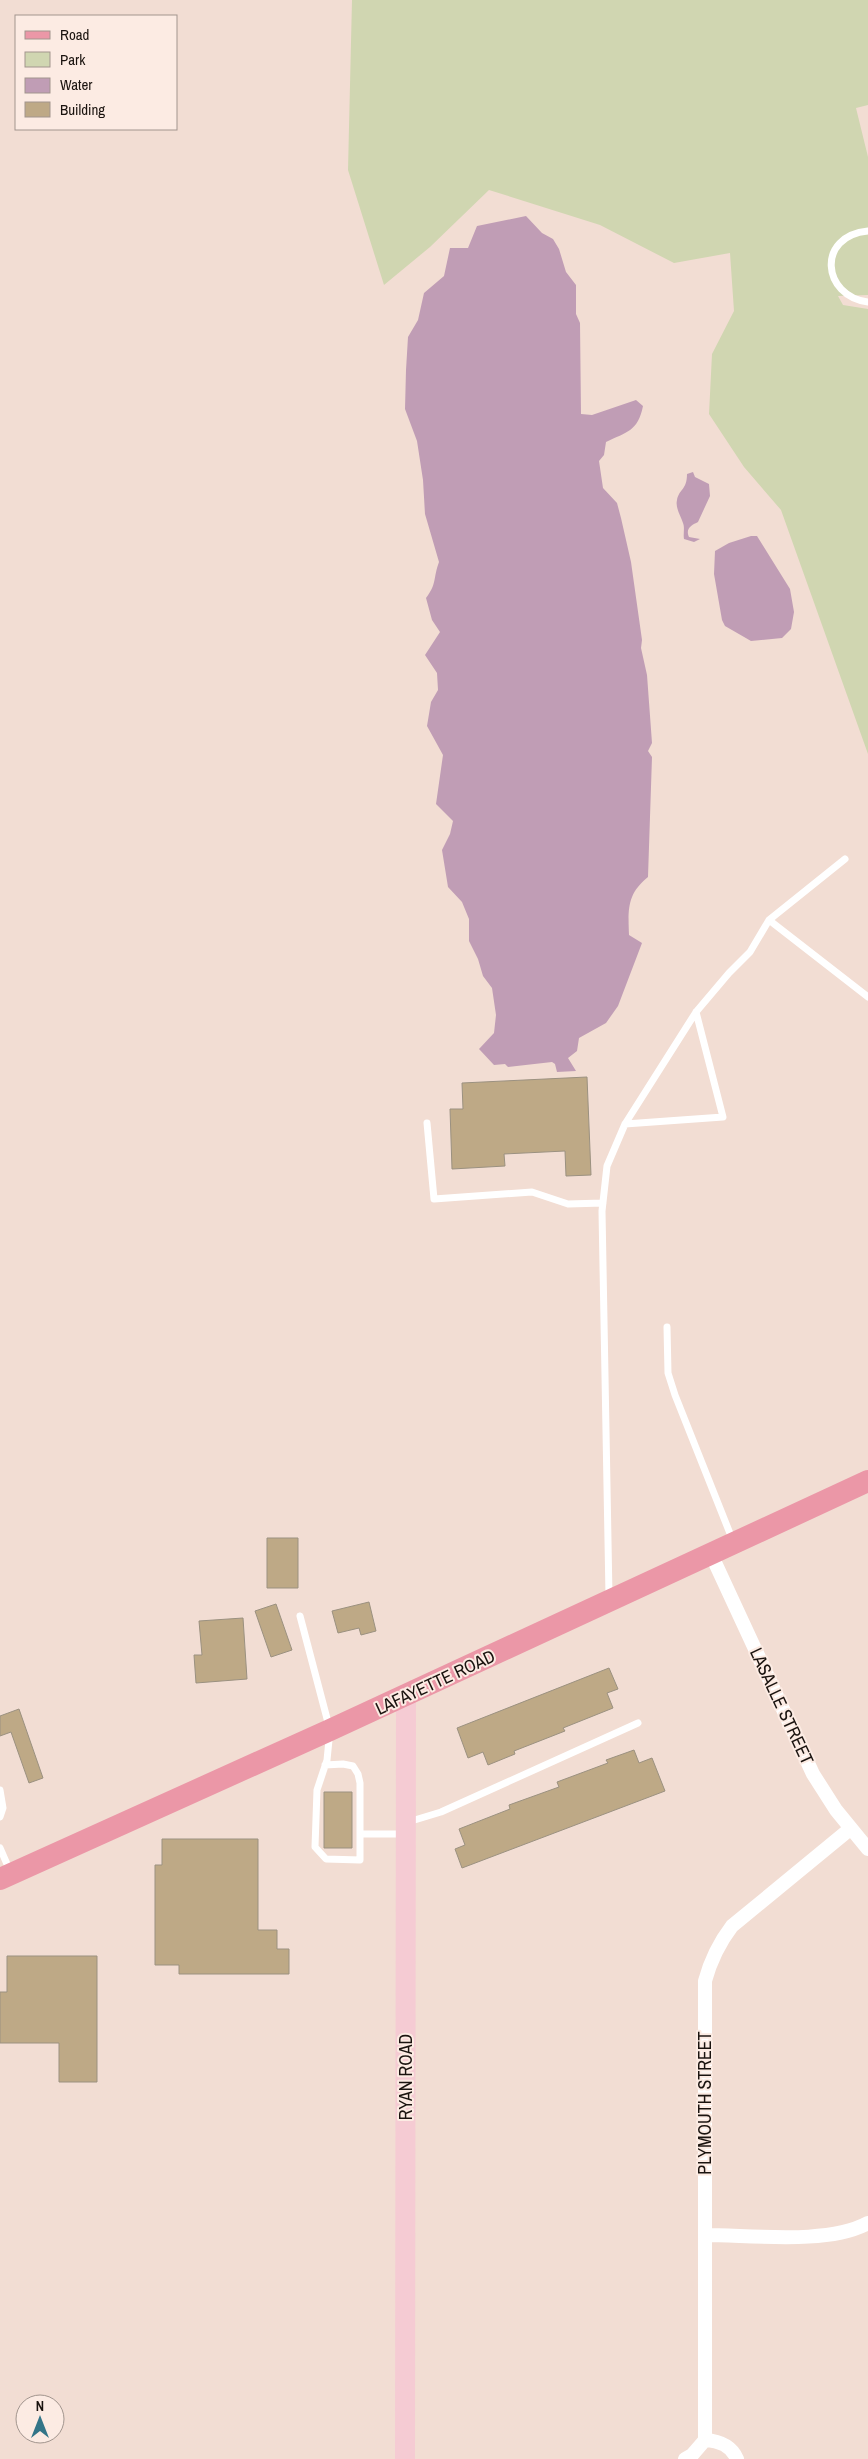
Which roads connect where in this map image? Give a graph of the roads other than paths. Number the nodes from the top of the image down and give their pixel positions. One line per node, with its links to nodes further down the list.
1 (868, 231): 2 (lane)
2 (868, 302)
3 (845, 859): 4 (lane)
4 (769, 920): 5 (lane); 6 (lane)
5 (868, 997)
6 (696, 1012): 8 (lane); 8 (lane)
7 (427, 1123): 9 (lane)
8 (624, 1124): 9 (lane)
9 (603, 1203): 14 (lane)
10 (667, 1327): 12 (lane)
11 (868, 1481): 12 (main road, LAFAYETTE ROAD)
12 (734, 1544): 13 (main road, LAFAYETTE ROAD)
13 (711, 1554): 14 (main road, LAFAYETTE ROAD); 23 (street, LASALLE STREET)
14 (609, 1601): 16 (main road, LAFAYETTE ROAD)
15 (300, 1616): 18 (lane)
16 (406, 1695): 18 (main road, LAFAYETTE ROAD); 22 (street, RYAN ROAD)
17 (638, 1723): 22 (lane)
18 (330, 1730): 19 (lane); 27 (main road, LAFAYETTE ROAD)
19 (325, 1765): 24 (lane); 24 (lane)
20 (0, 1790): 21 (lane)
21 (0, 1817)
22 (406, 1828): 24 (lane); 31 (street, RYAN ROAD)
23 (850, 1829): 26 (street, LASALLE STREET); 29 (street, PLYMOUTH STREET)
24 (360, 1834)
25 (0, 1848): 27 (lane)
26 (868, 1849)
27 (6, 1876)
28 (868, 2222): 29 (street)
29 (705, 2235): 30 (street, PLYMOUTH STREET)
30 (705, 2440): 32 (street); 33 (street)
31 (405, 2459)
32 (684, 2459)
33 (737, 2459)

